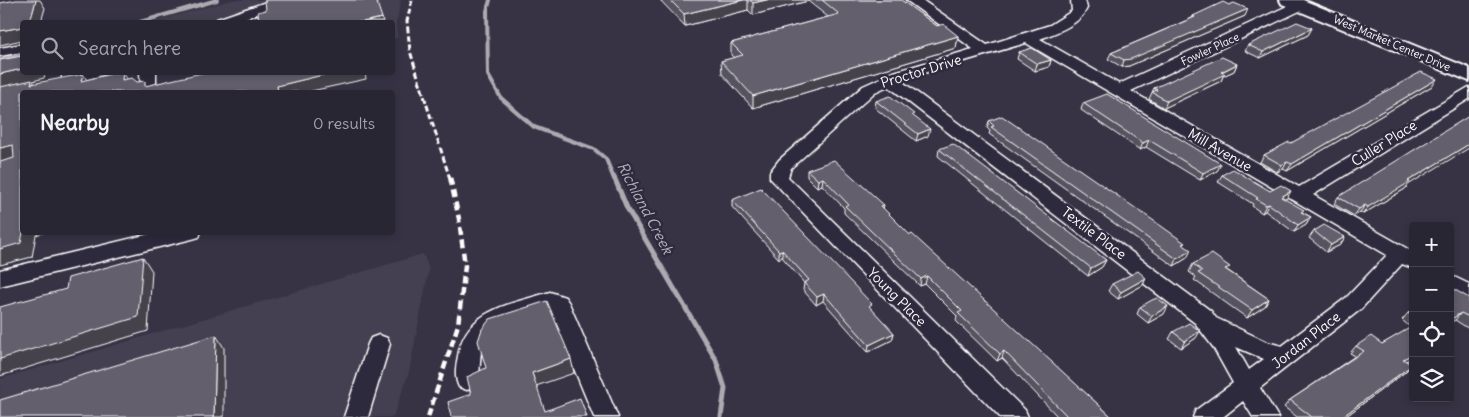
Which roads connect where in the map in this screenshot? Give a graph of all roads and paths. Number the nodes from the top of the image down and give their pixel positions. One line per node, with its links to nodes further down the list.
1 (914, 0): 8 (street)
2 (1078, 0): 6 (street, Proctor Drive)
3 (1294, 3): 11 (main road, West Market Center Drive); 18 (street, Fowler Place)
4 (269, 5): 5 (street)
5 (228, 20)
6 (1028, 38): 8 (street, Proctor Drive); 18 (street, Mill Avenue)
7 (20, 48): 9 (street)
8 (985, 51): 13 (street, Proctor Drive)
9 (0, 52)
10 (148, 75): 16 (street)
11 (1469, 75)
12 (70, 76): 14 (street)
13 (889, 79): 20 (street, Proctor Drive); 27 (street, Textile Place)
14 (52, 83)
15 (177, 86): 17 (street)
16 (149, 90)
17 (158, 90)
18 (1117, 91): 21 (street, Mill Avenue)
19 (1469, 92): 21 (street, Culler Place)
20 (779, 176): 34 (street, Young Place)
21 (1299, 195): 23 (street, Mill Avenue)
22 (179, 235): 24 (street)
23 (1406, 258): 29 (street, Jordan Place)
24 (0, 278)
25 (1454, 285): 26 (street)
26 (1469, 294)
27 (1208, 322): 29 (street); 31 (street, Textile Place)
28 (379, 344): 32 (street)
29 (1285, 356): 31 (street, Jordan Place)
30 (467, 380): 33 (street)
31 (1246, 386): 35 (street, Jordan Place); 36 (street, Textile Place)
32 (356, 417)
33 (606, 417)
34 (1016, 417)
35 (1205, 417)
36 (1266, 417)

